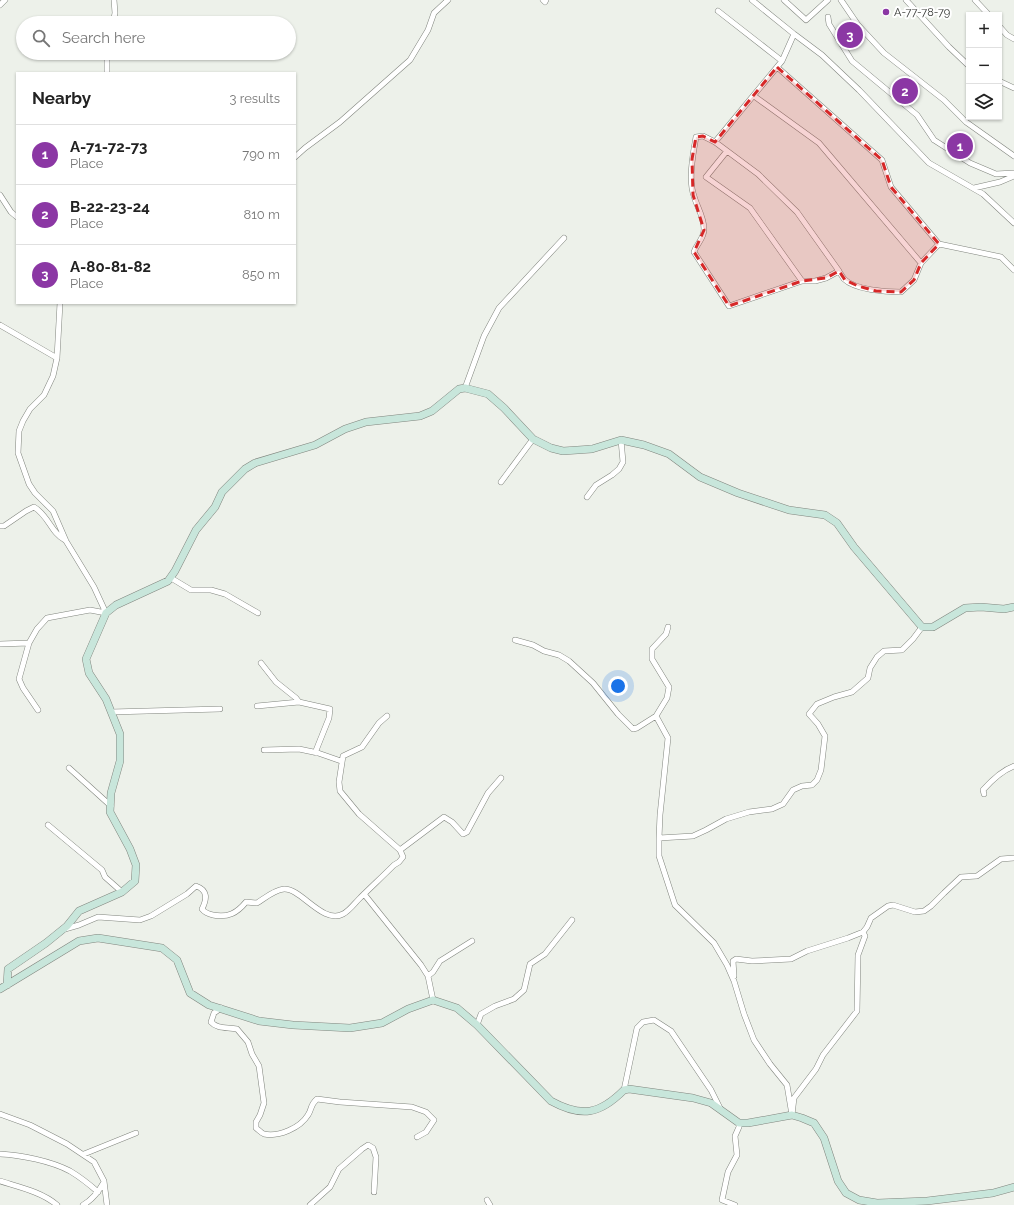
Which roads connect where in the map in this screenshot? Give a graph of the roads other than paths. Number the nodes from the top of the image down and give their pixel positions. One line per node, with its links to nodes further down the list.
1 (5, 0): 12 (street)
2 (114, 0): 15 (street)
3 (448, 0): 30 (street)
4 (543, 0): 5 (street)
5 (546, 0)
6 (752, 0): 18 (street)
7 (784, 0): 8 (street)
8 (828, 0)
9 (840, 0): 31 (street)
10 (906, 0): 22 (street)
11 (975, 0): 14 (street)
12 (0, 5)
13 (718, 11): 21 (street)
14 (986, 12)
15 (114, 16)
16 (828, 17): 32 (street)
17 (1002, 29): 19 (street)
18 (794, 34): 21 (street); 33 (street)
19 (1014, 39)
20 (107, 60): 24 (street)
21 (782, 61): 23 (street)
22 (966, 63)
23 (777, 67): 27 (street); 38 (street)
24 (107, 72)
25 (1002, 82): 26 (street)
26 (1014, 88)
27 (754, 96): 28 (street); 39 (street)
28 (715, 142): 29 (street); 42 (street)
29 (727, 151): 41 (street); 42 (street)
30 (296, 156)
31 (1014, 156)
32 (1014, 174): 33 (street)
33 (974, 188): 36 (street)
34 (0, 195): 35 (street)
35 (16, 216)
36 (1014, 223)
37 (564, 238): 46 (street)
38 (939, 244): 39 (street); 40 (street)
39 (921, 262): 41 (street)
40 (1014, 270)
41 (839, 271): 42 (street)
42 (802, 281)
43 (60, 304): 45 (street)
44 (0, 325): 45 (street)
45 (57, 358): 52 (street)
46 (465, 388): 47 (street); 53 (street)
47 (533, 439): 48 (street); 49 (street)
48 (621, 440): 50 (street); 58 (street)
49 (500, 482)
50 (587, 497)
51 (0, 526): 52 (street)
52 (66, 541): 55 (street)
53 (171, 578): 55 (street); 56 (street)
54 (1014, 607): 58 (street)
55 (106, 613): 60 (street); 67 (street)
56 (258, 613)
57 (668, 627): 69 (street)
58 (922, 627): 79 (street)
59 (514, 640): 69 (street)
60 (29, 643): 61 (street); 66 (street)
61 (0, 644)
62 (261, 663): 63 (street)
63 (299, 702): 64 (street); 71 (street)
64 (257, 706)
65 (220, 709): 67 (street)
66 (38, 710)
67 (111, 712): 77 (street)
68 (387, 716): 72 (street)
69 (656, 716): 79 (street)
70 (264, 750): 71 (street)
71 (315, 753): 72 (street)
72 (342, 761): 80 (street)
73 (1014, 766): 76 (street)
74 (69, 768): 77 (street)
75 (502, 778): 80 (street)
76 (984, 794)
77 (111, 806): 82 (street)
78 (48, 825): 82 (street)
79 (659, 838): 89 (street)
80 (400, 850): 83 (street)
81 (1014, 858): 86 (street)
82 (122, 892): 85 (street)
83 (364, 894): 85 (street); 88 (street)
84 (572, 920): 93 (street)
85 (62, 930): 90 (street)
86 (863, 932): 89 (street); 97 (street)
87 (472, 941): 88 (street)
88 (428, 976): 91 (street)
89 (734, 981): 97 (street)
90 (3, 987): 92 (street)
91 (433, 1000): 92 (street); 93 (street)
92 (221, 1008): 100 (street)
93 (477, 1025): 94 (street)
94 (624, 1090): 95 (street); 95 (street)
95 (720, 1108): 98 (street)
96 (0, 1114): 102 (street)
97 (792, 1115): 98 (street); 108 (street)
98 (739, 1123): 113 (street)
99 (136, 1133): 102 (street)
100 (417, 1137)
101 (0, 1154): 106 (street)
102 (84, 1154): 104 (street)
103 (0, 1181): 109 (street)
104 (104, 1181): 106 (street); 111 (street)
105 (1014, 1187): 108 (street)
106 (98, 1192): 110 (street)
107 (374, 1192): 112 (street)
108 (930, 1203)
109 (57, 1205)
110 (83, 1205)
111 (107, 1205)
112 (310, 1205)
113 (735, 1205)

